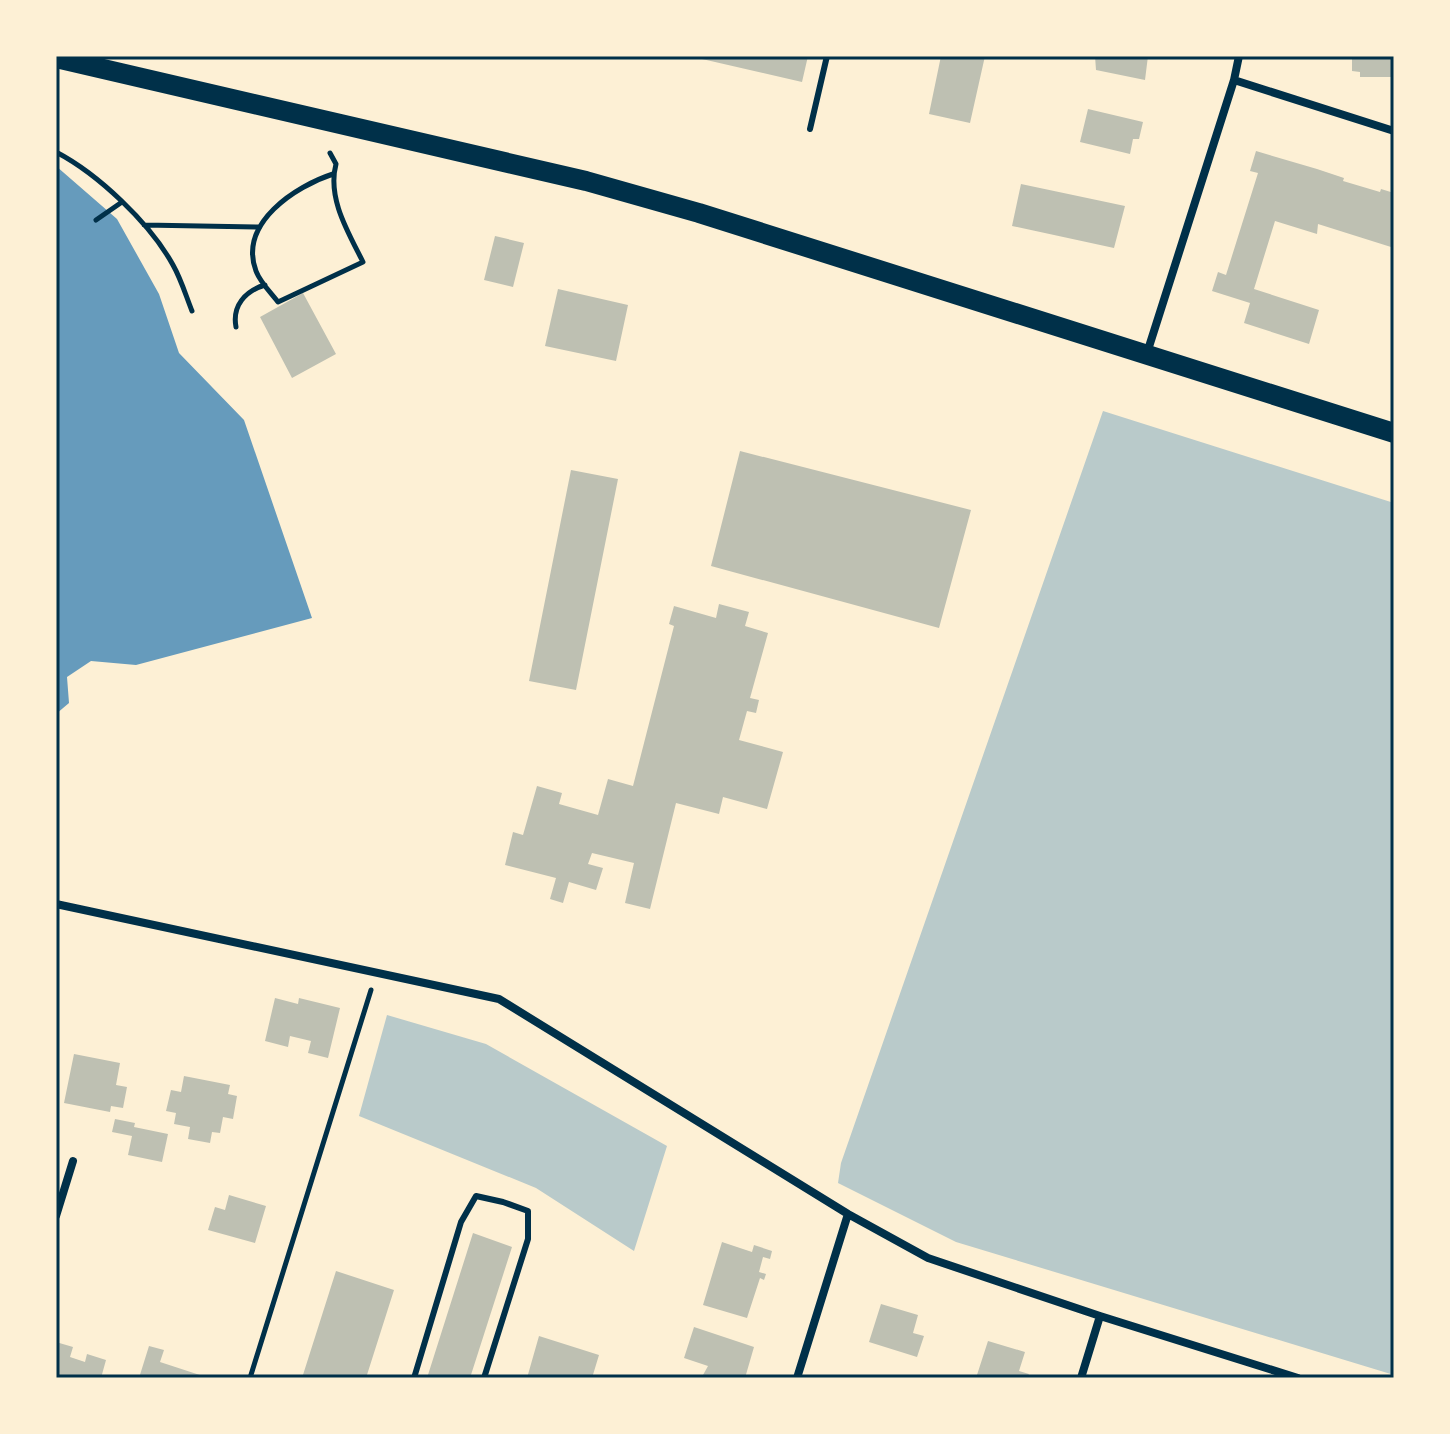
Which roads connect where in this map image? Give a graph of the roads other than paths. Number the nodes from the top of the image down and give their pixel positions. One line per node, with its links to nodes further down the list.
1 (827, 56): 5 (lane)
2 (1239, 56): 4 (street)
3 (56, 58): 7 (main road)
4 (1234, 80): 6 (street); 7 (street)
5 (810, 129)
6 (1394, 131)
7 (1147, 353): 8 (main road)
8 (1394, 433)
9 (56, 904): 11 (street)
10 (73, 1161): 12 (street)
11 (848, 1214): 13 (street); 16 (street)
12 (56, 1216)
13 (1100, 1316): 17 (street); 18 (street)
14 (414, 1378): 15 (lane)
15 (484, 1378)
16 (797, 1378)
17 (1081, 1378)
18 (1298, 1378)

